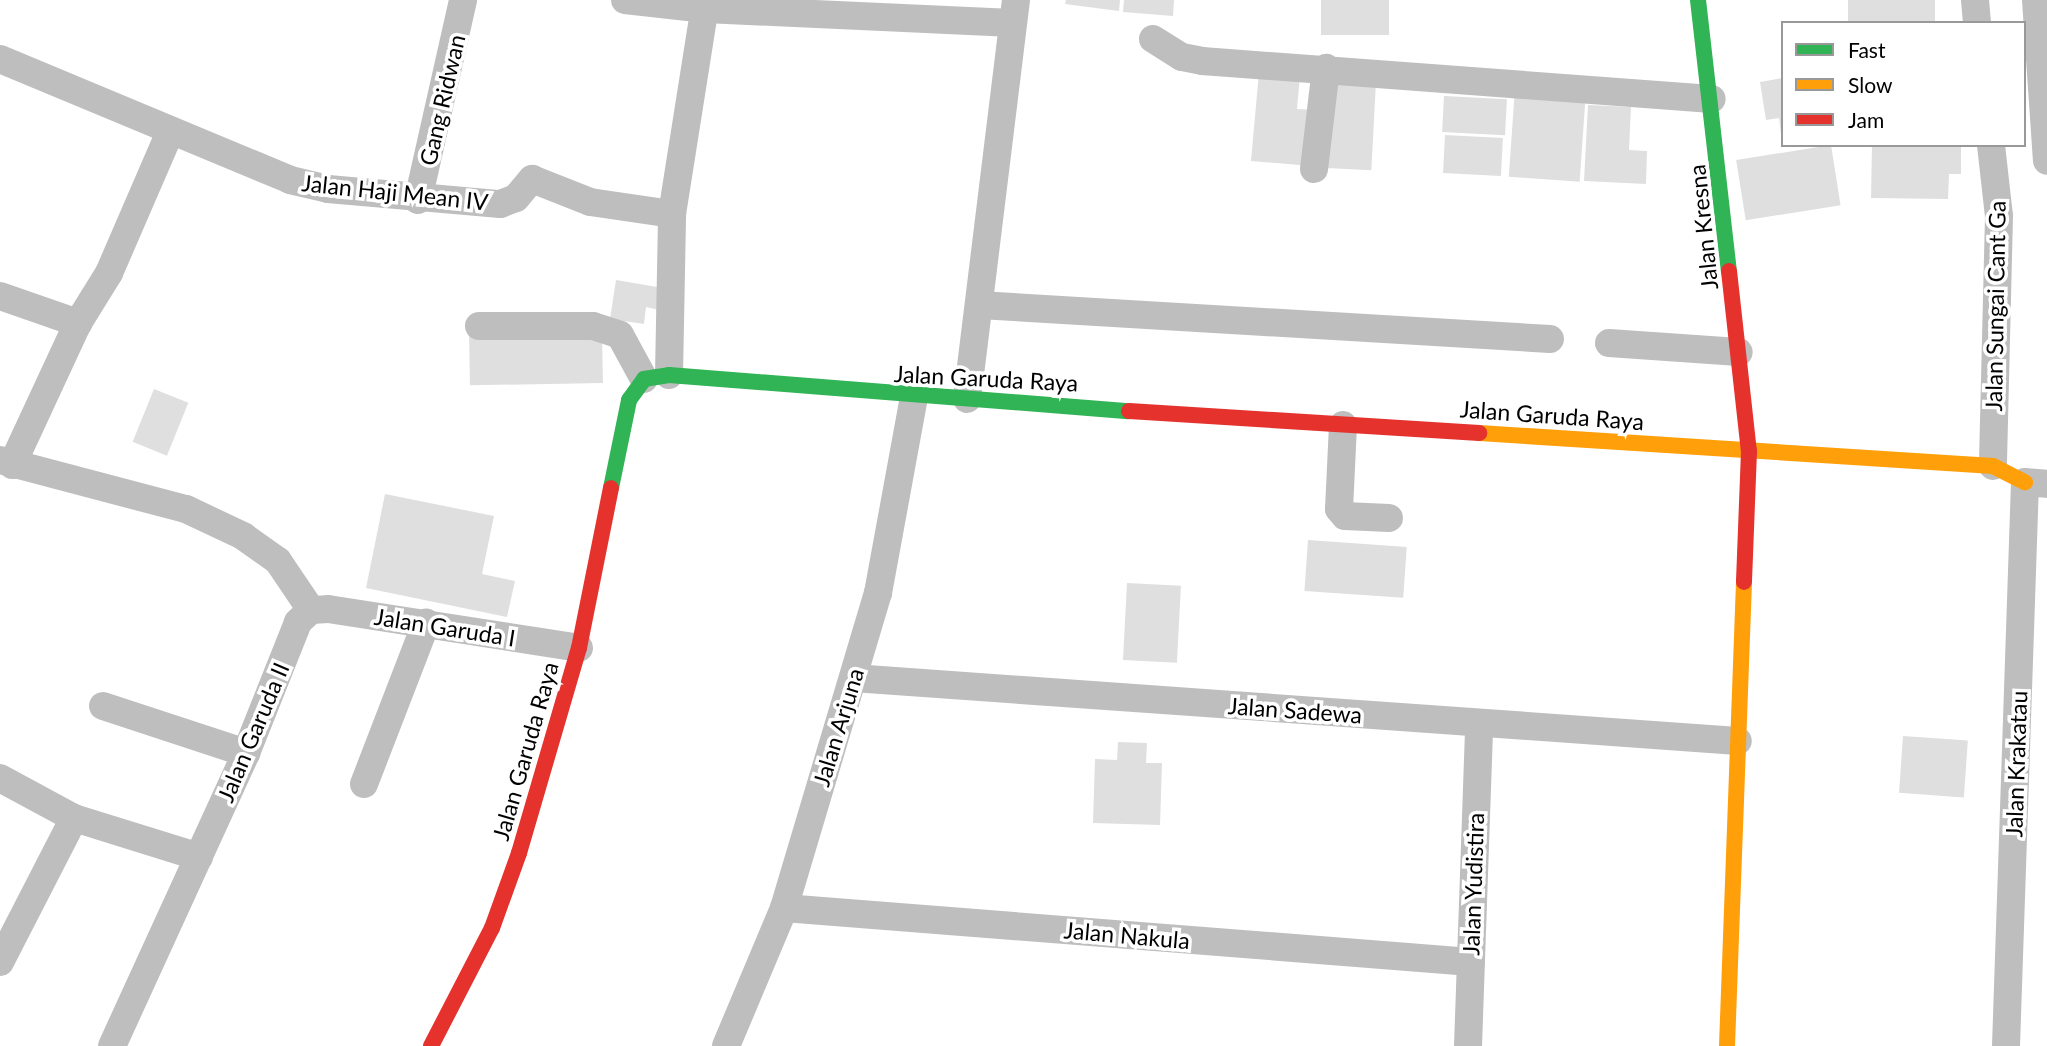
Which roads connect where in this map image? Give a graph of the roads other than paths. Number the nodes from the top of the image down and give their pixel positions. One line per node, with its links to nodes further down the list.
1 (463, 0): 17 (street, Gang Ridwan)
2 (625, 0): 6 (street)
3 (1698, 0): 12 (street, Jalan Kresna)
4 (1975, 0): 8 (street)
5 (2036, 0): 15 (street)
6 (705, 5): 7 (street); 18 (street)
7 (1015, 11): 20 (street)
8 (1977, 21)
9 (1153, 38): 11 (street)
10 (0, 59): 13 (street, Jalan Haji Mean IV)
11 (1326, 68): 12 (street); 16 (street)
12 (1712, 99): 25 (street, Jalan Kresna)
13 (170, 132): 17 (street, Jalan Haji Mean IV); 21 (street)
14 (1991, 147): 32 (street, Jalan Sungai Cant Ga)
15 (2047, 162)
16 (1314, 169)
17 (418, 200): 18 (street, Jalan Haji Mean IV)
18 (672, 214): 26 (street)
19 (0, 296): 21 (street)
20 (979, 305): 23 (street); 28 (street)
21 (78, 323): 31 (street)
22 (479, 326): 26 (street)
23 (1550, 339)
24 (1609, 343): 25 (street)
25 (1739, 352): 30 (street, Jalan Kresna)
26 (657, 377): 27 (street, Jalan Garuda Raya); 36 (street, Jalan Garuda Raya)
27 (914, 397): 28 (street, Jalan Garuda Raya); 37 (street, Jalan Arjuna)
28 (967, 398): 29 (street, Jalan Garuda Raya)
29 (1343, 425): 30 (street, Jalan Garuda Raya); 33 (street)
30 (1749, 451): 32 (street, Jalan Garuda Raya); 40 (street, Jalan Kresna)
31 (6, 462): 34 (street)
32 (2018, 476): 54 (street, Jalan Krakatau)
33 (1389, 518)
34 (311, 610): 35 (street, Jalan Garuda I); 41 (street, Jalan Garuda II)
35 (426, 623): 36 (street, Jalan Garuda I); 43 (street)
36 (579, 648): 50 (street, Jalan Garuda Raya)
37 (853, 678): 39 (street, Jalan Sadewa); 46 (street, Jalan Arjuna)
38 (103, 706): 41 (street)
39 (1479, 723): 40 (street, Jalan Sadewa); 48 (street, Jalan Yudistira)
40 (1738, 741): 53 (street, Jalan Kresna)
41 (246, 753): 45 (street, Jalan Garuda II)
42 (0, 778): 44 (street)
43 (364, 784)
44 (74, 818): 45 (street); 47 (street)
45 (199, 857): 49 (street, Jalan Garuda II)
46 (784, 908): 48 (street, Jalan Nakula); 51 (street, Jalan Arjuna)
47 (0, 962)
48 (1471, 962): 52 (street, Jalan Yudistira)
49 (113, 1046)
50 (431, 1046)
51 (726, 1046)
52 (1468, 1046)
53 (1727, 1046)
54 (2006, 1046)

